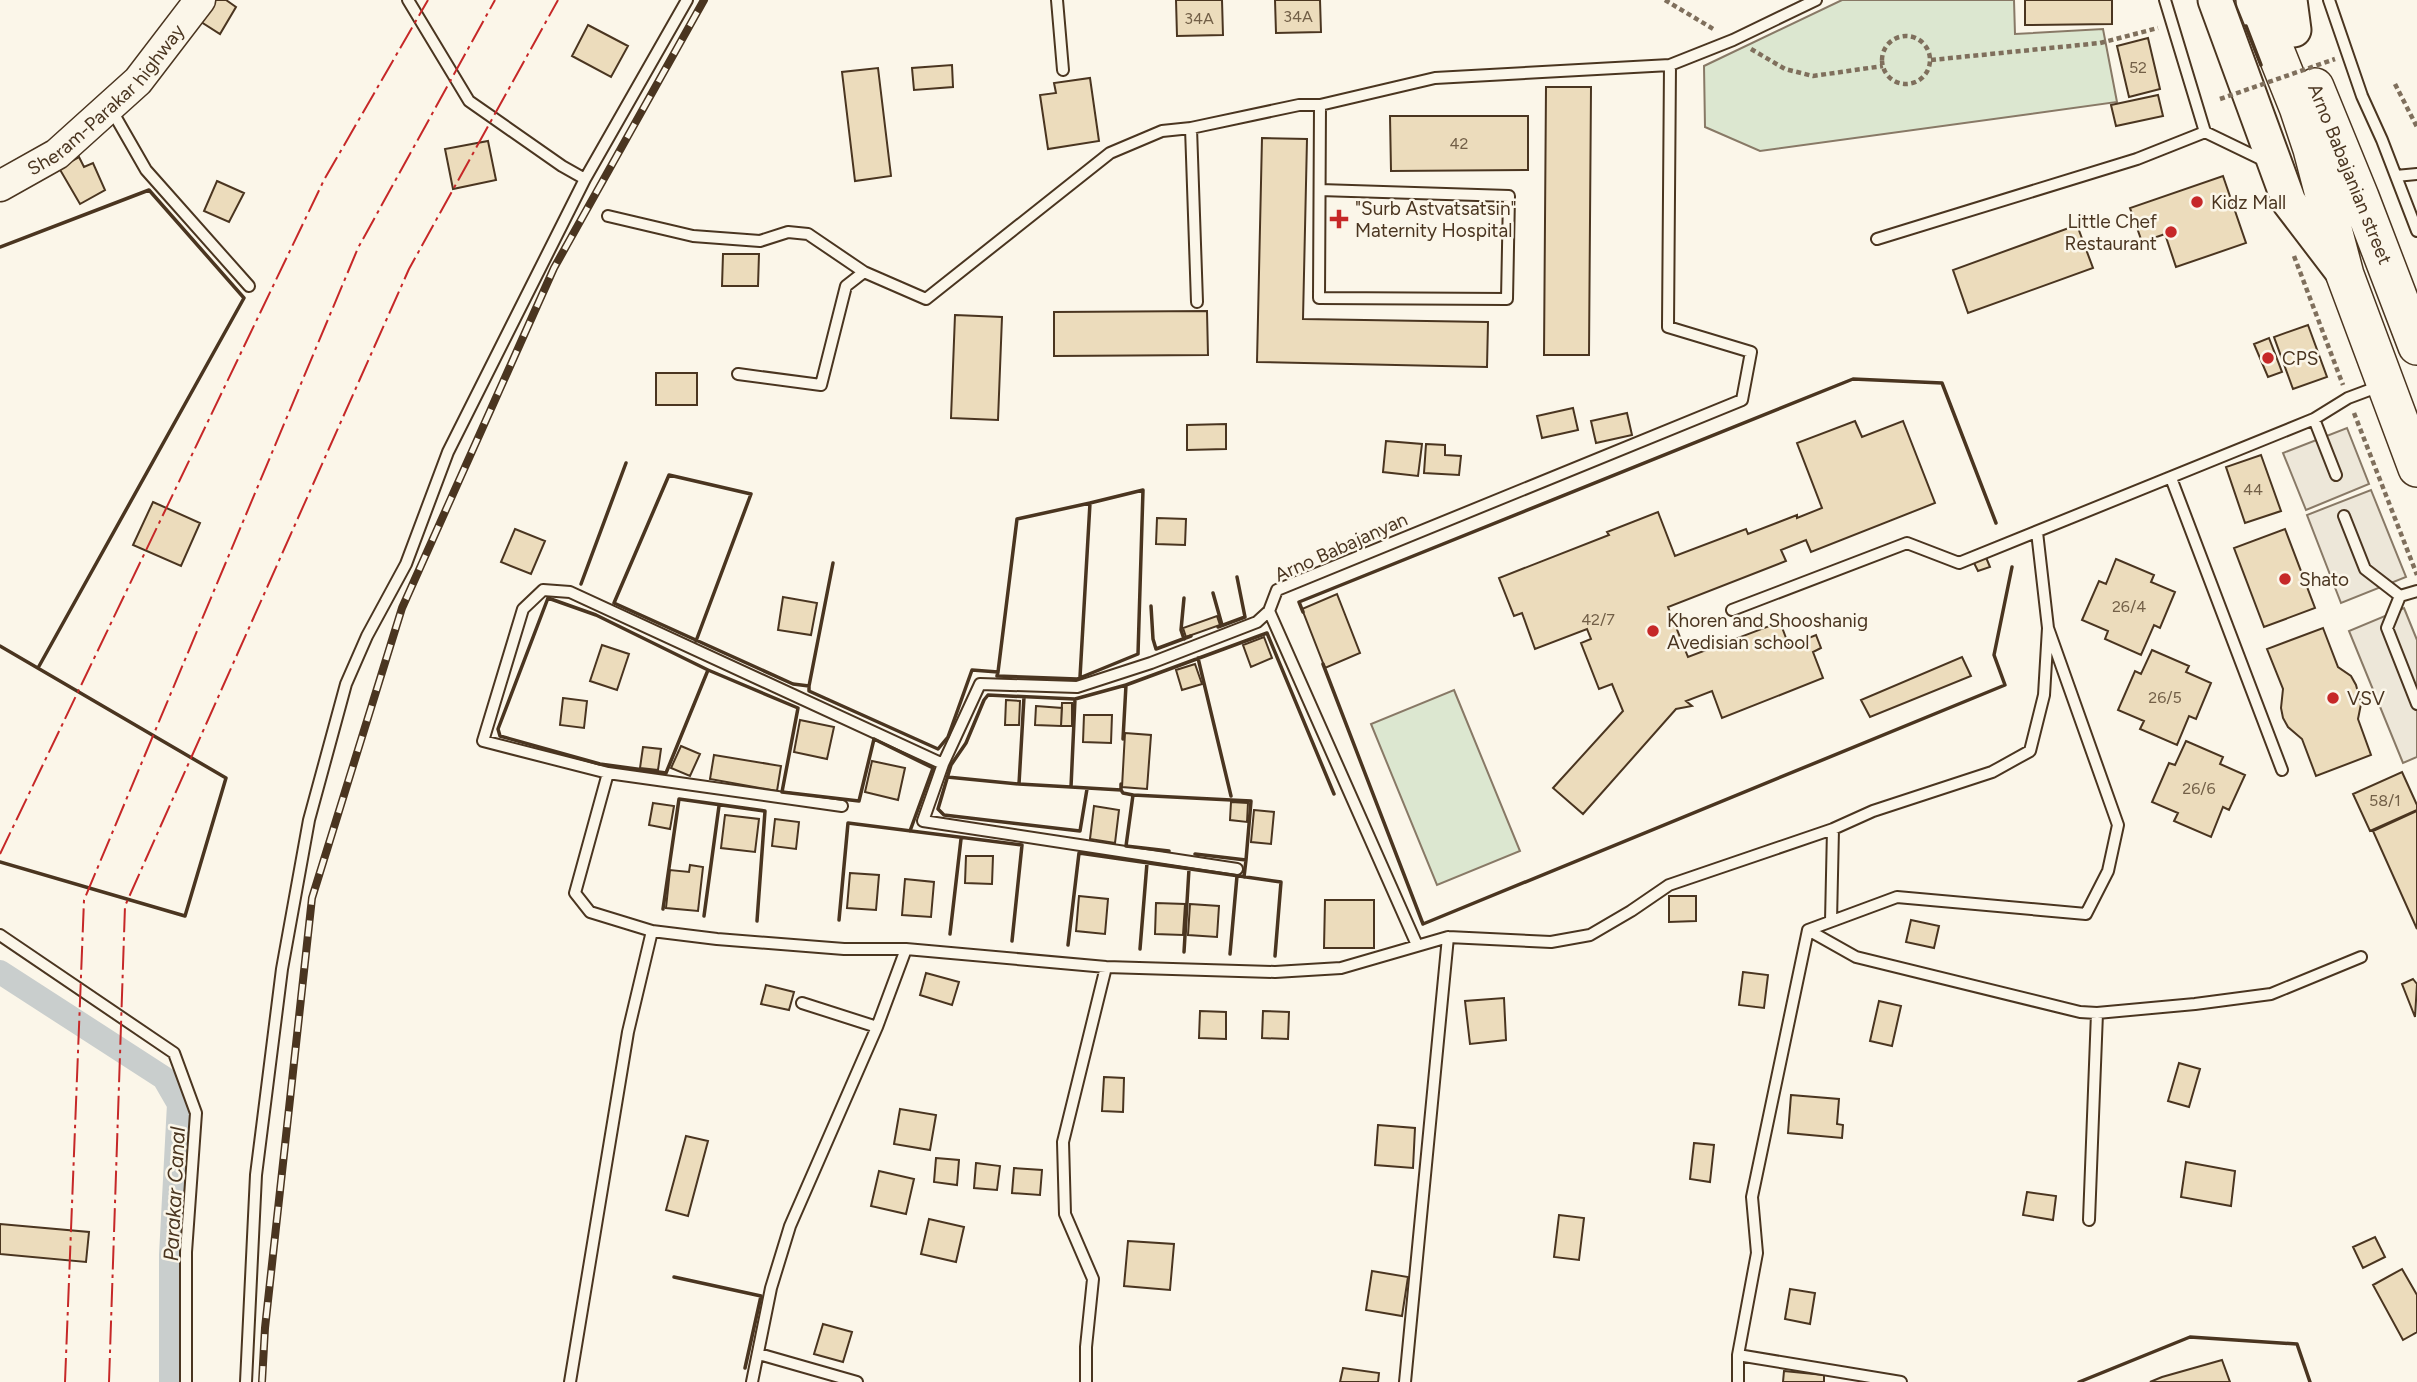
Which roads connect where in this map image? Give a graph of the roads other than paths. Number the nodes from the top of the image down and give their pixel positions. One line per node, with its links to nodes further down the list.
1 (200, 0): 14 (street, Sheram-Parakar highway)
2 (408, 0): 20 (lane)
3 (687, 0): 20 (lane)
4 (1057, 0): 12 (lane)
5 (1816, 0): 11 (lane)
6 (2165, 0): 16 (lane)
7 (2215, 0): 17 (main road, Arno Babajanian street)
8 (2255, 0): 27 (highway, Arno Babajanian street)
9 (2329, 0): 19 (lane)
10 (2288, 10): 30 (highway, Arno Babajanian street)
11 (1670, 65): 13 (lane); 42 (lane, Arno Babajanyan)
12 (1063, 70)
13 (1320, 106): 15 (lane); 22 (lane)
14 (110, 107): 21 (street, Sheram-Parakar highway); 28 (lane)
15 (1191, 128): 26 (lane); 29 (lane)
16 (2205, 132): 17 (lane); 25 (lane)
17 (2274, 165): 27 (main road, Arno Babajanian street)
18 (2417, 174): 19 (lane)
19 (2396, 176): 24 (lane)
20 (585, 179): 67 (lane)
21 (0, 186)
22 (1320, 190): 22 (lane)
23 (608, 216): 26 (lane)
24 (2417, 231)
25 (1877, 239)
26 (864, 272): 31 (lane)
27 (2345, 275): 32 (highway, Arno Babajanian street)
28 (250, 286)
29 (1197, 302)
30 (2417, 346)
31 (738, 374)
32 (2386, 384): 33 (lane); 34 (highway, Arno Babajanian street)
33 (2314, 419): 35 (lane); 36 (lane)
34 (2417, 468)
35 (2336, 475)
36 (2171, 478): 38 (lane); 46 (lane)
37 (2344, 516): 40 (lane)
38 (2036, 532): 41 (lane); 43 (lane)
39 (2417, 591): 40 (lane)
40 (2400, 596): 44 (lane)
41 (1732, 610)
42 (1269, 611): 45 (lane, Arno Babajanyan); 56 (lane)
43 (2048, 628): 49 (lane); 51 (lane)
44 (2417, 704)
45 (943, 764): 47 (lane); 50 (lane, Arno Babajanyan)
46 (2282, 770)
47 (608, 774): 48 (lane); 53 (lane)
48 (842, 806)
49 (1833, 829): 51 (lane); 55 (lane)
50 (1237, 869)
51 (1831, 922): 52 (lane)
52 (1808, 930): 61 (lane); 65 (lane)
53 (652, 931): 57 (lane); 68 (lane)
54 (0, 935): 66 (lane)
55 (1448, 937): 56 (lane); 72 (lane)
56 (1417, 945): 59 (lane)
57 (906, 949): 59 (lane); 62 (lane)
58 (2361, 957): 61 (lane)
59 (1106, 967): 71 (lane)
60 (802, 1003): 62 (lane)
61 (2097, 1013): 63 (lane)
62 (877, 1027): 64 (lane)
63 (2089, 1220)
64 (759, 1354): 69 (lane); 70 (lane)
65 (1738, 1355): 73 (lane); 74 (lane)
66 (186, 1382)
67 (246, 1382)
68 (570, 1382)
69 (752, 1382)
70 (857, 1382)
71 (1086, 1382)
72 (1405, 1382)
73 (1738, 1382)
74 (1901, 1382)

